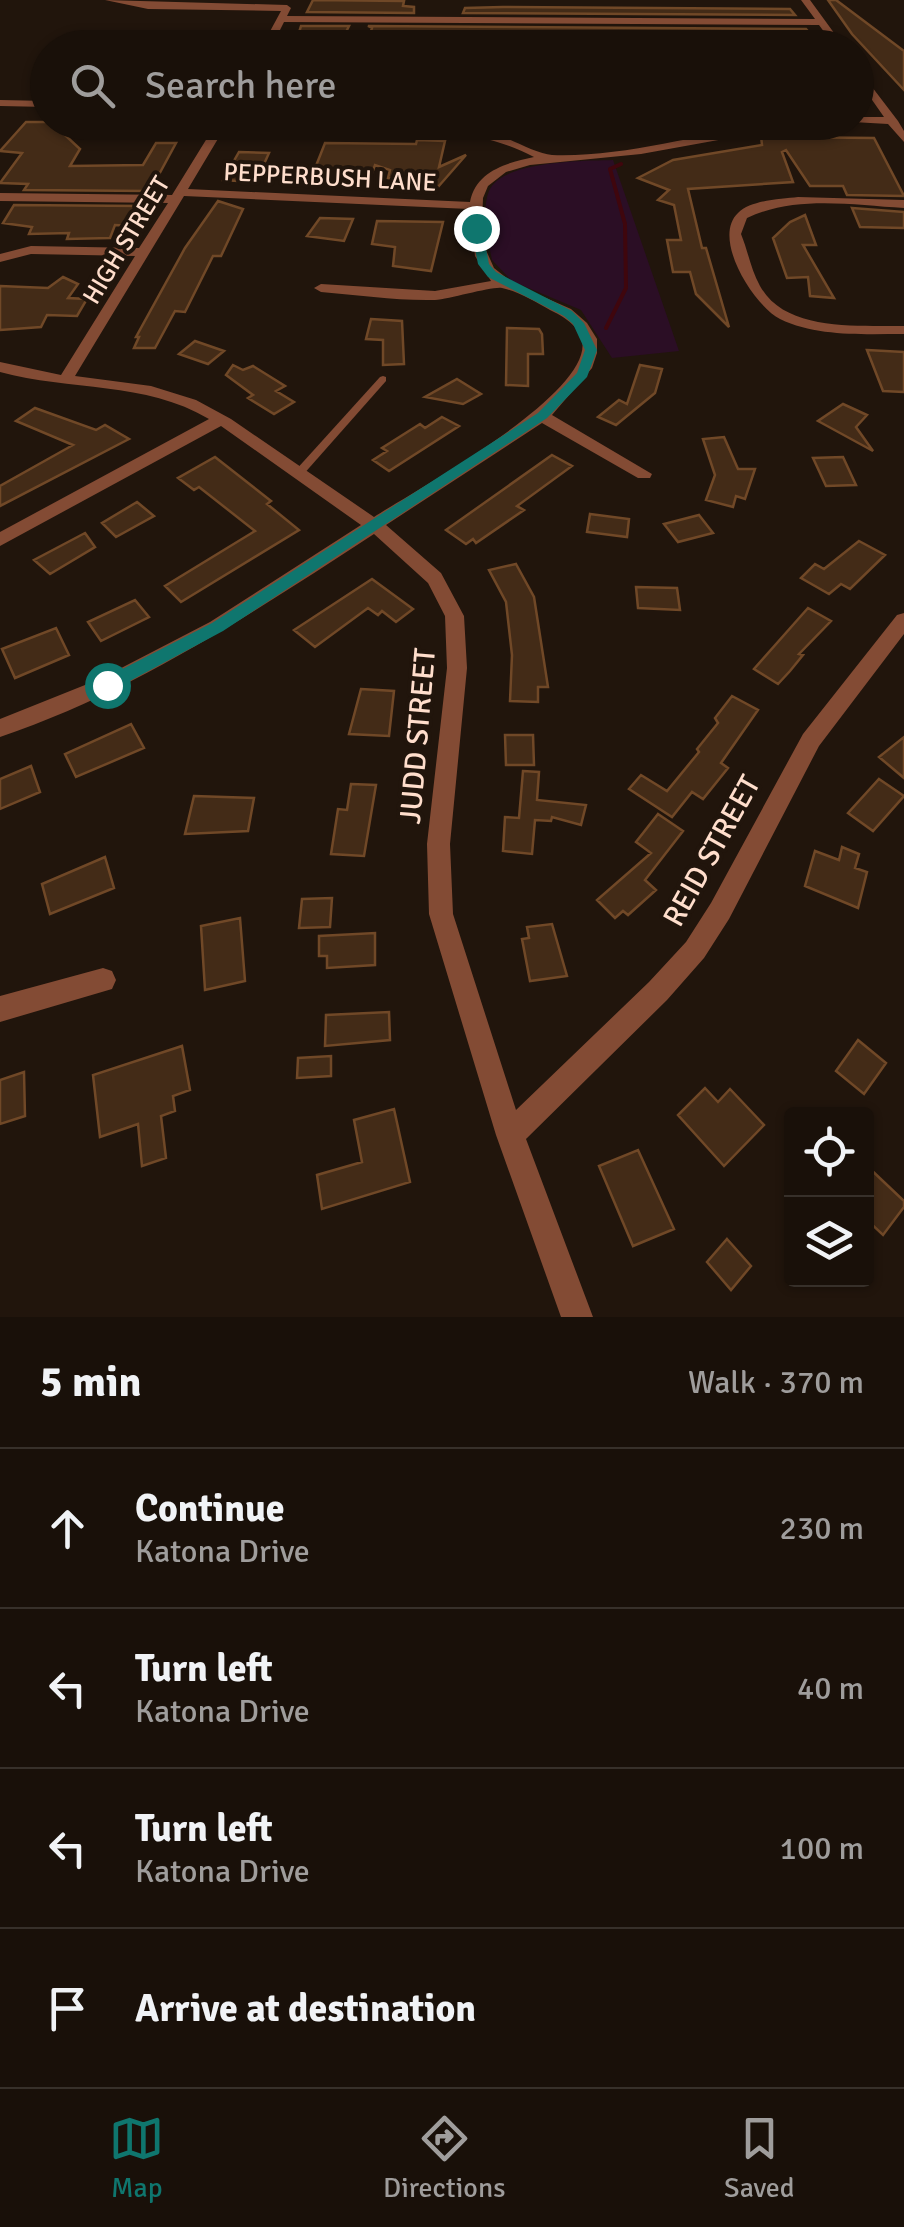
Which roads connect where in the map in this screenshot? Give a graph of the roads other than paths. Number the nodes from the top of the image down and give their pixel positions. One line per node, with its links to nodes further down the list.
1 (109, 0): 3 (street)
2 (805, 0): 5 (street)
3 (290, 4): 4 (street)
4 (281, 20): 5 (street); 6 (street)
5 (821, 22): 7 (street)
6 (276, 30)
7 (827, 30)
8 (874, 94): 12 (street)
9 (0, 103): 10 (street)
10 (30, 104)
11 (874, 120): 12 (street)
12 (893, 121): 13 (street)
13 (904, 138)
14 (212, 140): 18 (street, HIGH STREET)
15 (511, 140): 17 (street)
16 (702, 140): 17 (street)
17 (544, 158): 21 (street)
18 (180, 196): 19 (street, PEPPERBUSH LANE); 21 (street, PEPPERBUSH LANE); 22 (street, HIGH STREET)
19 (0, 197)
20 (904, 204): 26 (street)
21 (476, 206): 24 (street)
22 (145, 252): 23 (street); 29 (street, HIGH STREET)
23 (0, 258)
24 (500, 282): 25 (street); 30 (street)
25 (321, 288)
26 (904, 330)
27 (0, 367): 29 (street, JUDD STREET)
28 (383, 378): 32 (lane)
29 (65, 380): 31 (street, JUDD STREET)
30 (542, 416): 33 (street); 34 (street)
31 (220, 420): 32 (street, JUDD STREET); 35 (street)
32 (298, 474): 34 (street, JUDD STREET)
33 (644, 474)
34 (374, 527): 37 (street); 40 (street, JUDD STREET)
35 (0, 540)
36 (903, 622): 40 (street, REID STREET)
37 (0, 728)
38 (103, 980): 39 (street)
39 (0, 1009)
40 (510, 1136): 41 (street, JUDD STREET)
41 (576, 1317)

